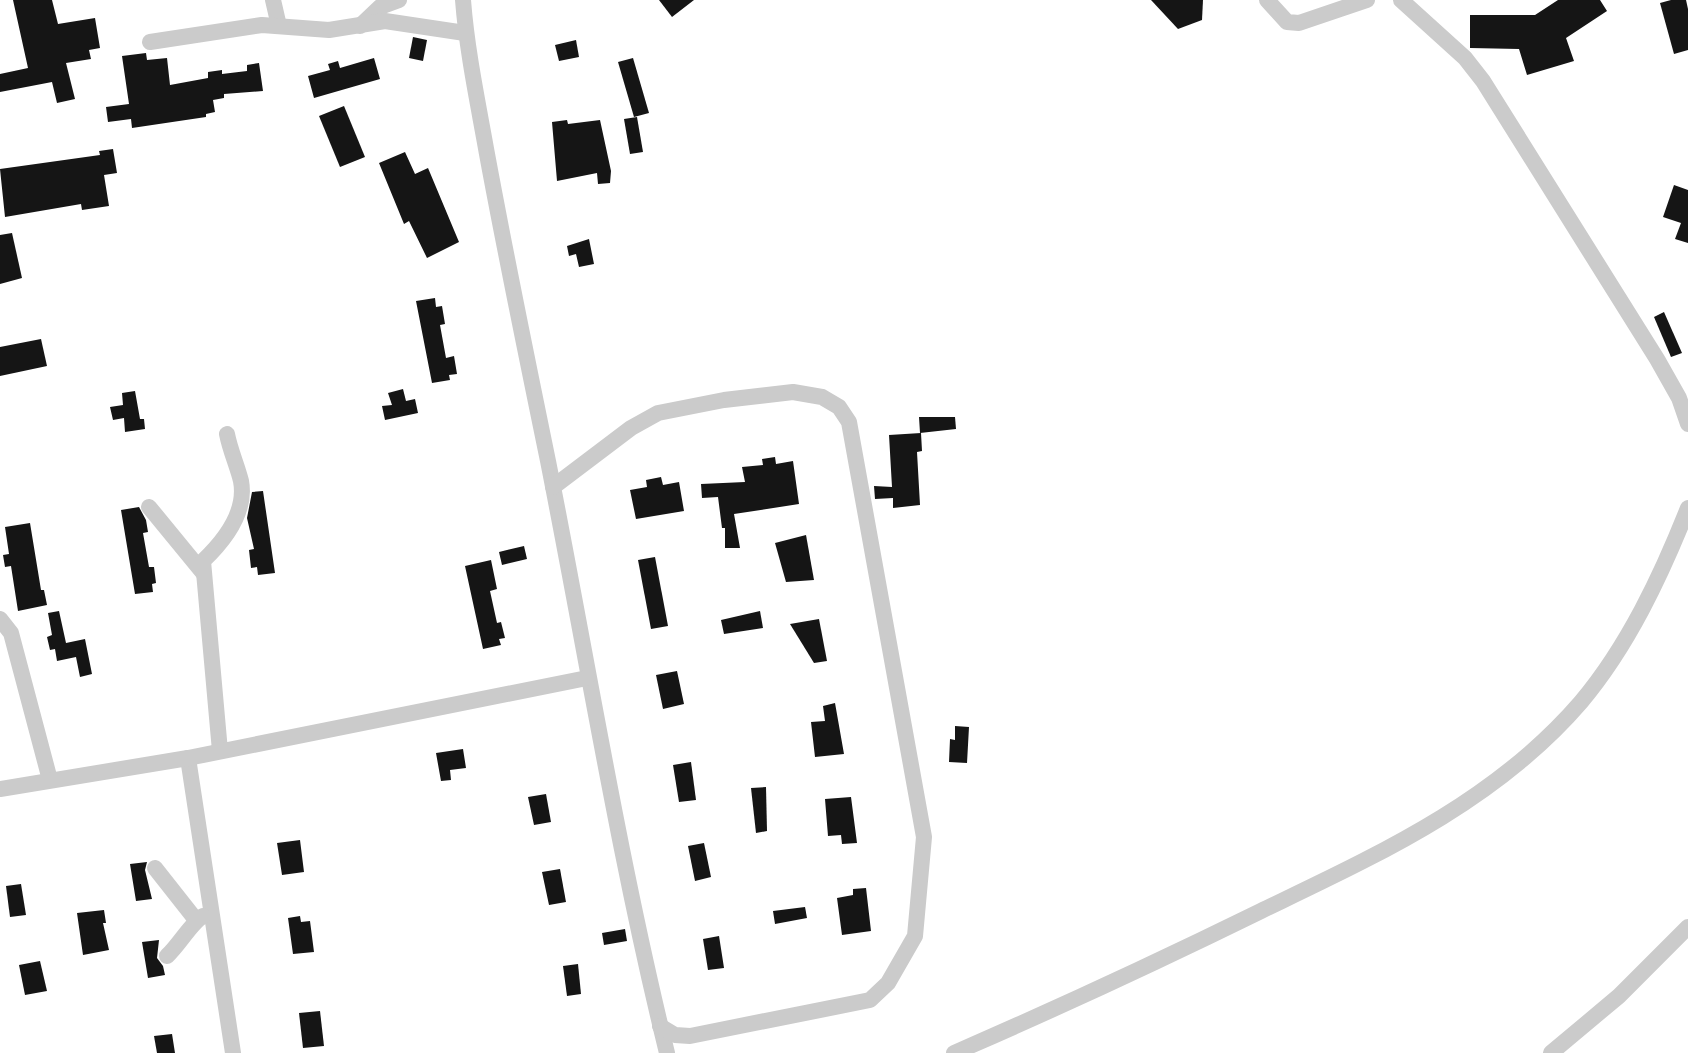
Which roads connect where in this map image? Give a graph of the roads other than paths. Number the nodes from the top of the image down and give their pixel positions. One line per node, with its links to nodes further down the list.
1 (272, 0): 7 (street)
2 (398, 0): 8 (street)
3 (463, 0): 9 (street)
4 (1267, 0): 5 (street)
5 (1367, 0)
6 (1401, 0): 11 (street)
7 (279, 26): 8 (street); 10 (street)
8 (360, 26): 9 (street)
9 (466, 33): 13 (street)
10 (150, 42)
11 (1688, 424)
12 (227, 434): 16 (street)
13 (553, 487): 18 (street); 28 (street)
14 (149, 507): 16 (street)
15 (1688, 508): 31 (street)
16 (204, 573): 19 (street)
17 (0, 620): 21 (street)
18 (587, 678): 19 (street); 28 (street)
19 (220, 751): 20 (street)
20 (188, 758): 21 (street); 24 (street)
21 (50, 780): 22 (street)
22 (0, 789)
23 (155, 868): 25 (street)
24 (212, 912): 25 (street); 29 (street)
25 (196, 920): 27 (street)
26 (1688, 927): 32 (street)
27 (167, 956)
28 (660, 1026): 30 (street)
29 (233, 1053)
30 (667, 1053)
31 (954, 1053)
32 (1552, 1053)

